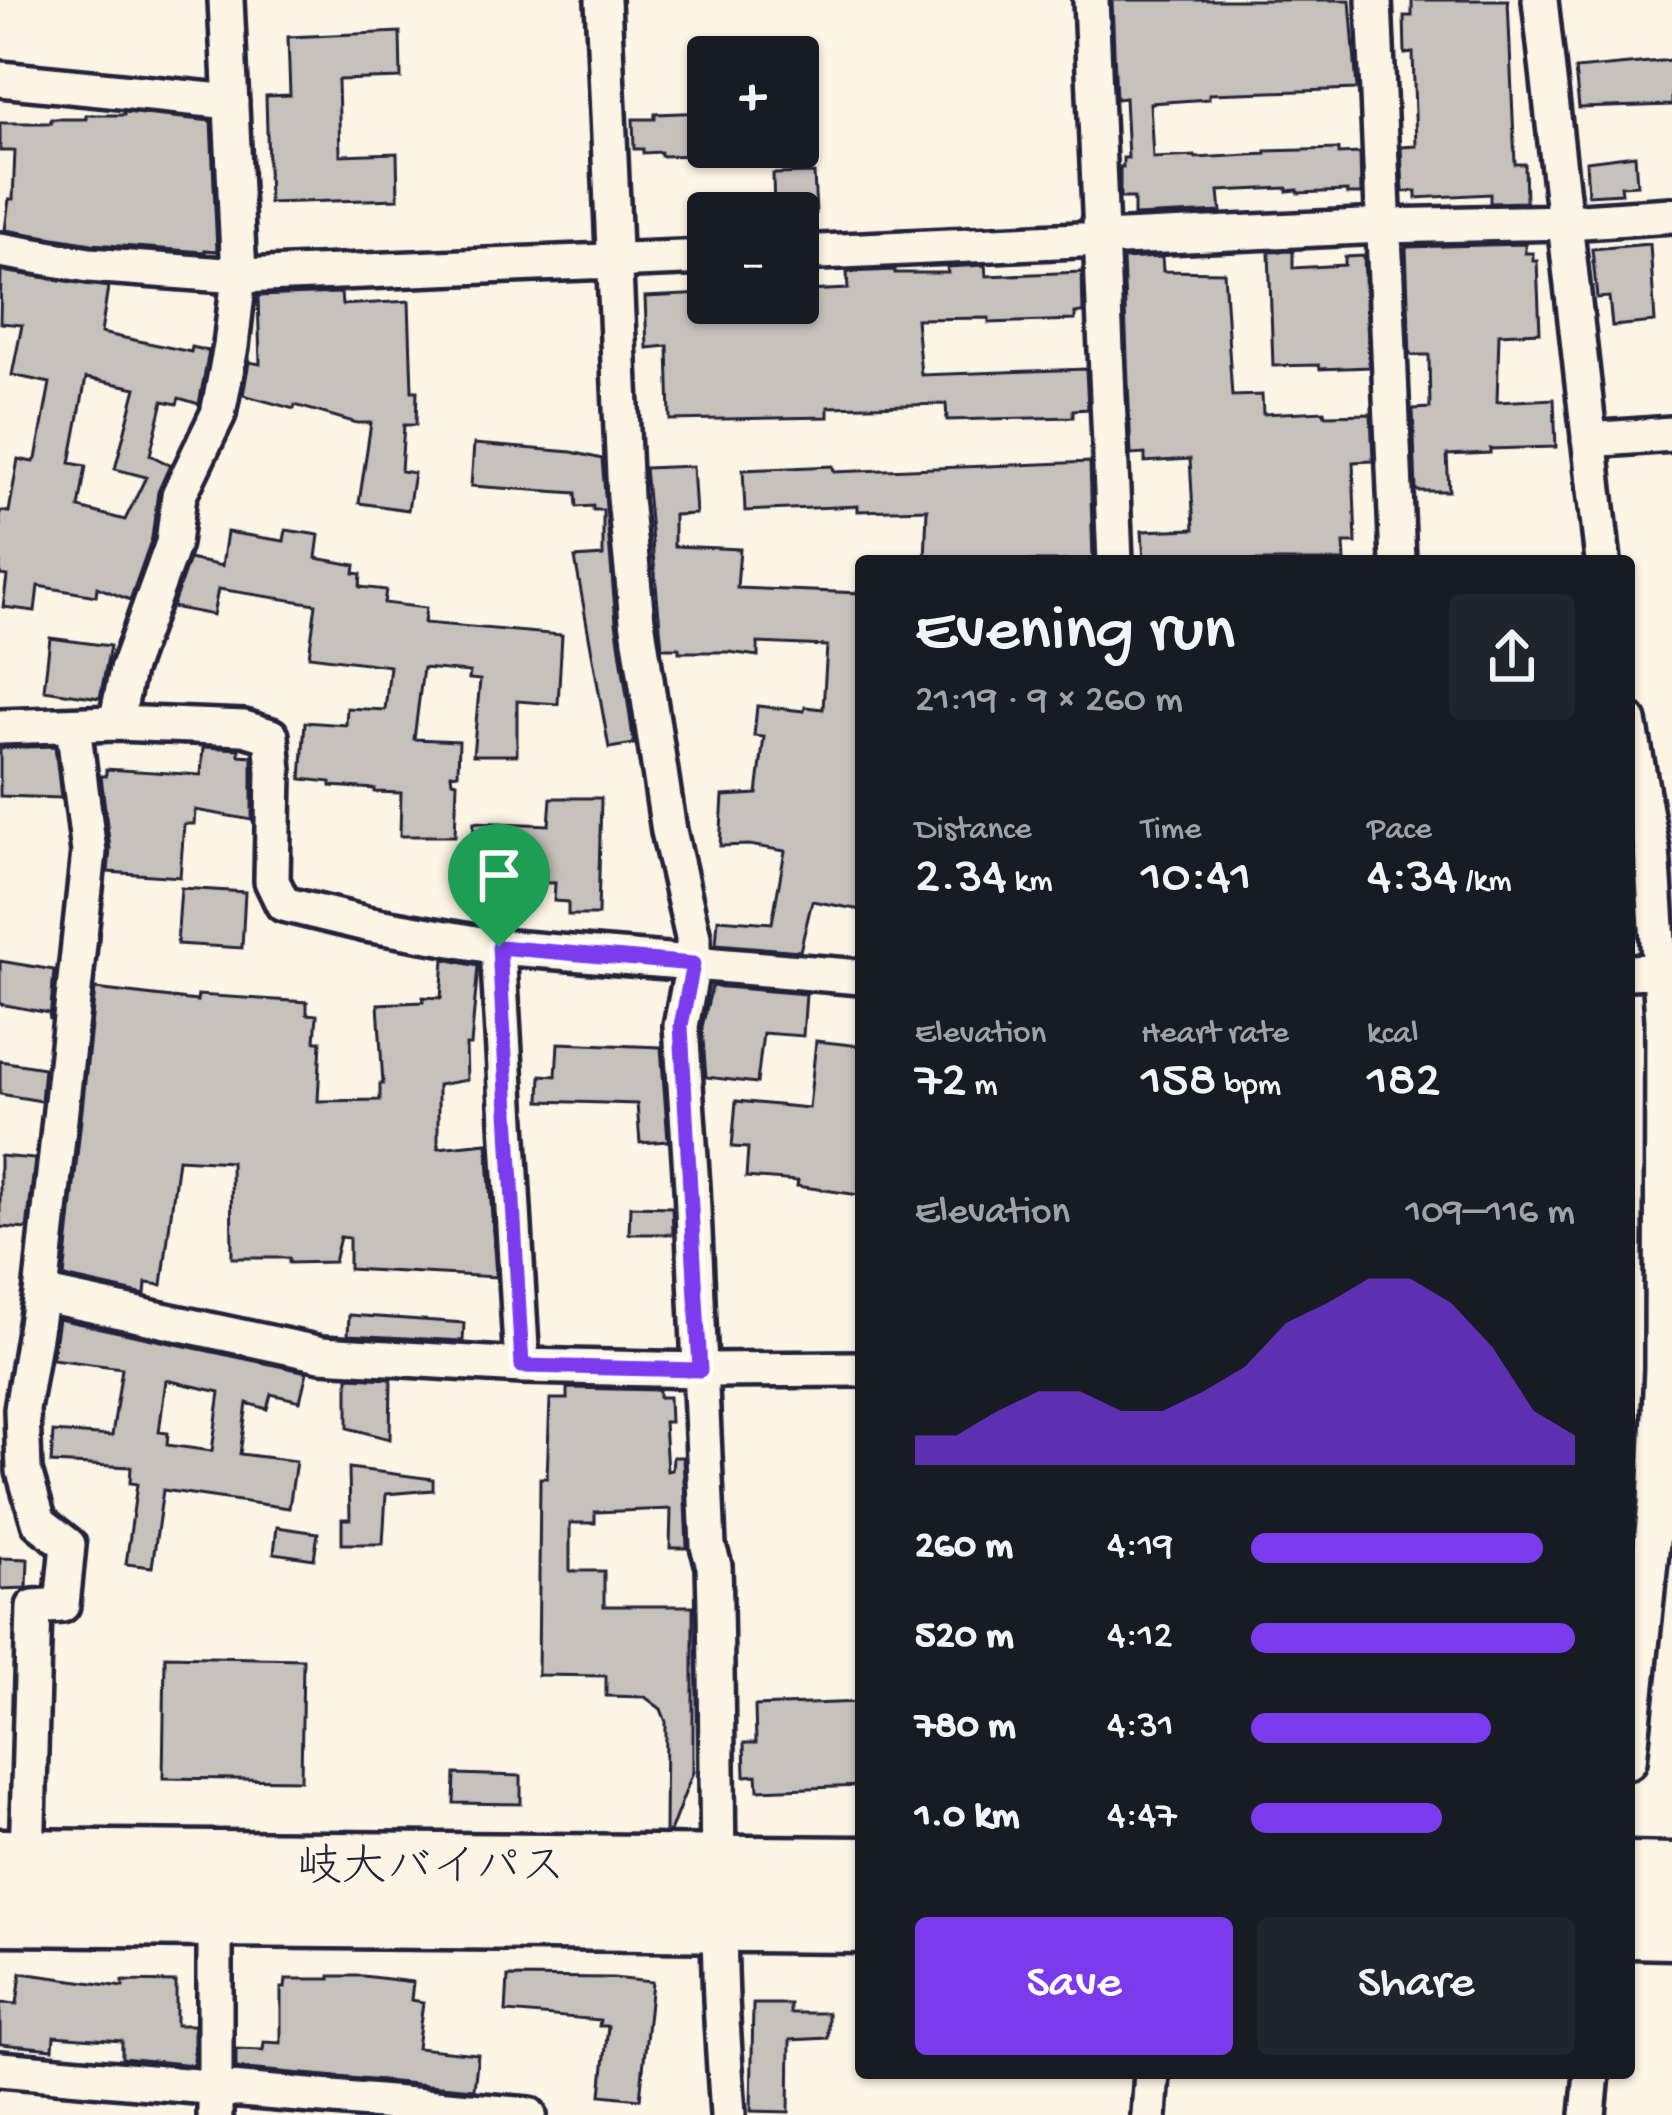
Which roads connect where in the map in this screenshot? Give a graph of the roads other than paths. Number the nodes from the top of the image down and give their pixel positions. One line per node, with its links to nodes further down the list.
1 (226, 0): 7 (street)
2 (603, 0): 15 (street)
3 (1091, 0): 11 (street)
4 (1374, 0): 10 (street)
5 (1540, 0): 9 (street)
6 (0, 79): 7 (street)
7 (231, 102): 16 (street)
8 (1672, 215): 9 (street)
9 (1567, 222): 10 (street); 18 (street)
10 (1383, 226): 11 (street); 20 (street)
11 (1102, 240): 13 (street); 19 (street)
12 (0, 250): 16 (street)
13 (819, 252)
14 (687, 257): 15 (street)
15 (614, 261): 16 (street); 27 (street)
16 (238, 276): 22 (street)
17 (1672, 434): 18 (street)
18 (1588, 440): 21 (street)
19 (1115, 555)
20 (1398, 555)
21 (1602, 555)
22 (116, 723): 23 (street); 26 (street)
23 (73, 725): 24 (street); 30 (street)
24 (0, 727)
25 (1635, 754): 28 (street)
26 (499, 947): 27 (street); 31 (street)
27 (693, 964): 29 (street); 34 (street)
28 (1654, 971): 32 (street)
29 (855, 977)
30 (41, 1294): 31 (street); 35 (street)
31 (522, 1366): 34 (street)
32 (1646, 1368): 36 (street)
33 (855, 1369): 34 (street)
34 (700, 1370): 42 (street)
35 (11, 1408): 38 (street)
36 (1664, 1504): 37 (street)
37 (1635, 1717)
38 (14, 1860): 42 (highway, 岐大バイパス)
39 (855, 1869): 42 (highway, 岐大バイパス)
40 (1635, 1873): 41 (highway)
41 (1672, 1874)
42 (719, 1893): 44 (highway, 岐大バイパス); 45 (highway, 岐大バイパス); 53 (street)
43 (0, 1914): 44 (highway, 岐大バイパス)
44 (215, 1916): 51 (street)
45 (855, 1921)
46 (1635, 1927): 47 (highway)
47 (1672, 1928)
48 (0, 2069): 51 (street)
49 (1152, 2079): 54 (street)
50 (1591, 2079): 55 (street)
51 (215, 2101): 52 (street)
52 (529, 2115)
53 (728, 2115)
54 (1149, 2115)
55 (1588, 2115)

